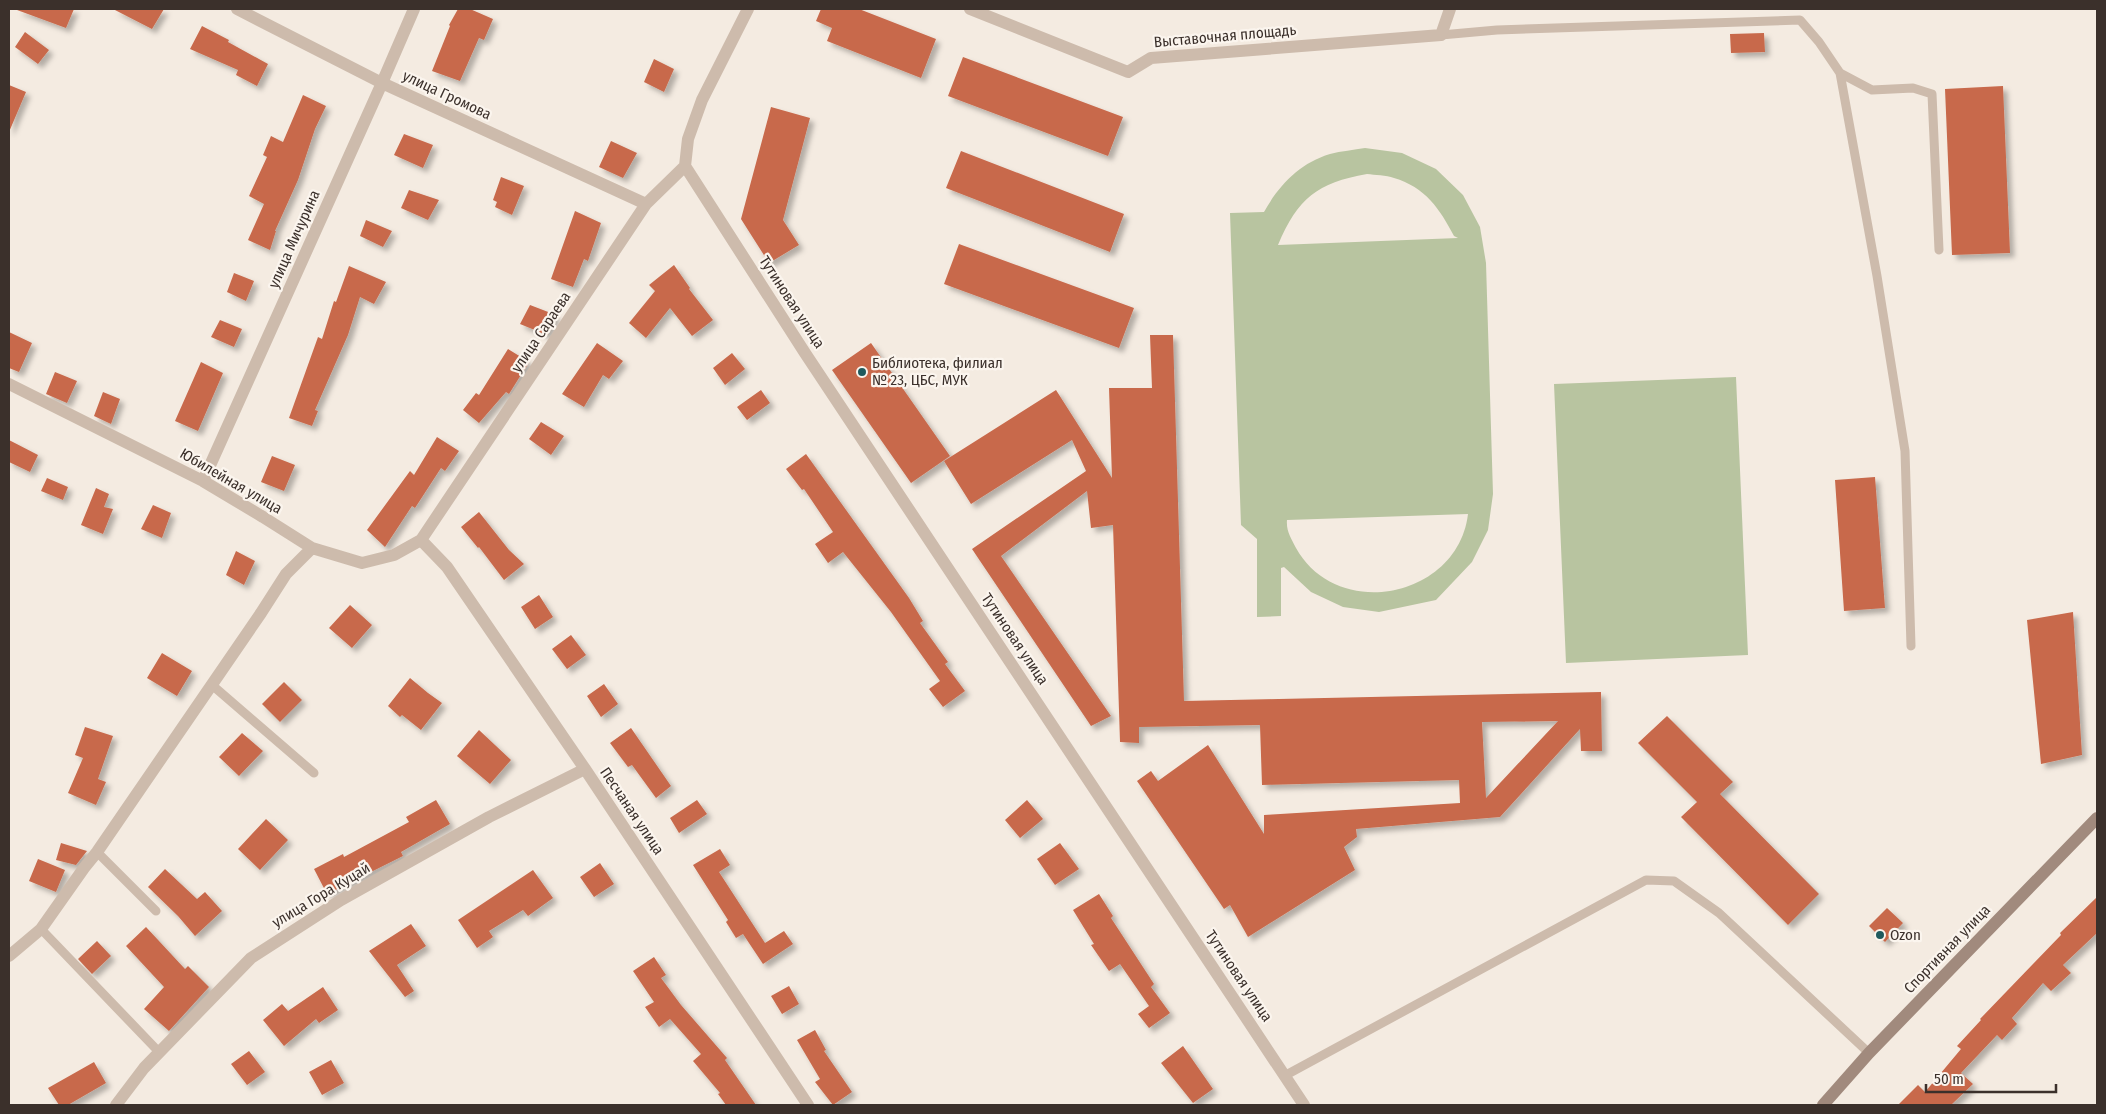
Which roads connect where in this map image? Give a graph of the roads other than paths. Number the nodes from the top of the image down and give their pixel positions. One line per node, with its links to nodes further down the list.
1 (237, 9): 8 (street, улица Громова)
2 (414, 9): 8 (street, улица Мичурина)
3 (748, 9): 9 (street)
4 (970, 9): 6 (street, Выставочная площадь)
5 (1450, 9): 6 (street)
6 (1441, 35): 7 (lane)
7 (1840, 73): 11 (lane); 17 (lane)
8 (382, 83): 10 (street, улица Громова); 13 (street, улица Мичурина)
9 (685, 166): 10 (street, улица Сараева); 28 (street, Тутиновая улица)
10 (646, 204): 14 (street, улица Сараева)
11 (1939, 250)
12 (9, 384): 13 (street, Юбилейная улица)
13 (203, 482): 16 (street, Юбилейная улица)
14 (433, 523): 15 (street, Юбилейная улица)
15 (421, 540): 16 (street, Юбилейная улица); 19 (street, Песчаная улица)
16 (312, 548): 18 (street)
17 (1911, 646)
18 (212, 685): 20 (lane); 22 (street)
19 (585, 769): 26 (street, улица Гора Куцай); 30 (street, Песчаная улица)
20 (314, 773)
21 (2097, 818): 27 (street, Спортивная улица)
22 (97, 852): 23 (lane); 24 (street)
23 (156, 910)
24 (41, 929): 25 (street); 26 (lane)
25 (9, 956)
26 (159, 1052): 29 (street, улица Гора Куцай)
27 (1869, 1053): 28 (lane); 32 (street, Спортивная улица)
28 (1286, 1076): 31 (street, Тутиновая улица)
29 (116, 1105)
30 (808, 1105)
31 (1304, 1105)
32 (1822, 1105)

